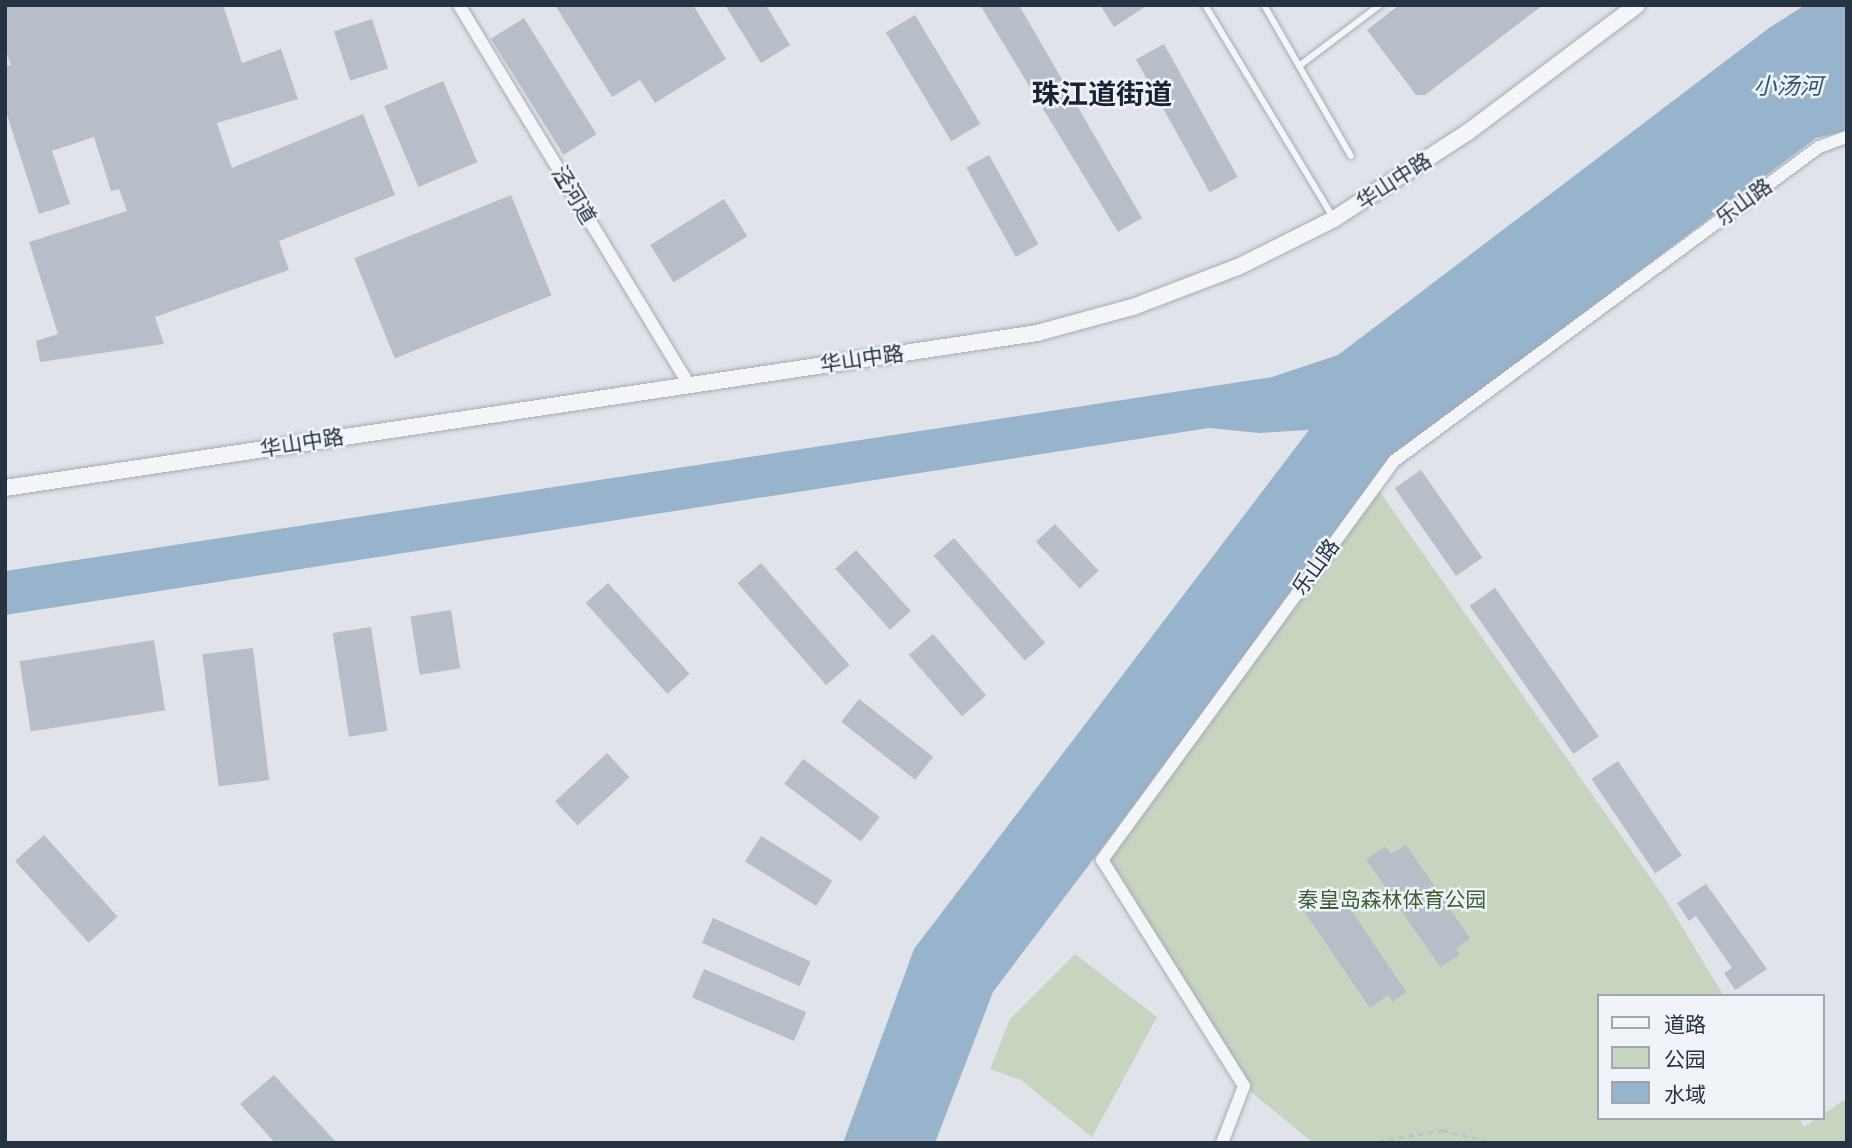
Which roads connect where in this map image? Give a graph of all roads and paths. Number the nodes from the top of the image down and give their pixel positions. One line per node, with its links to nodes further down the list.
1 (460, 5): 10 (street, 泾河道)
2 (1205, 5): 9 (lane)
3 (1264, 5): 6 (lane)
4 (1380, 5): 6 (lane)
5 (1637, 5): 9 (street, 华山中路)
6 (1299, 66): 8 (lane)
7 (1847, 137): 12 (street, 乐山路)
8 (1351, 156)
9 (1334, 219): 10 (street, 华山中路)
10 (690, 385): 11 (street, 华山中路)
11 (5, 488)
12 (1222, 1143)
13 (1369, 1143): 14 (path)
14 (1494, 1143)

